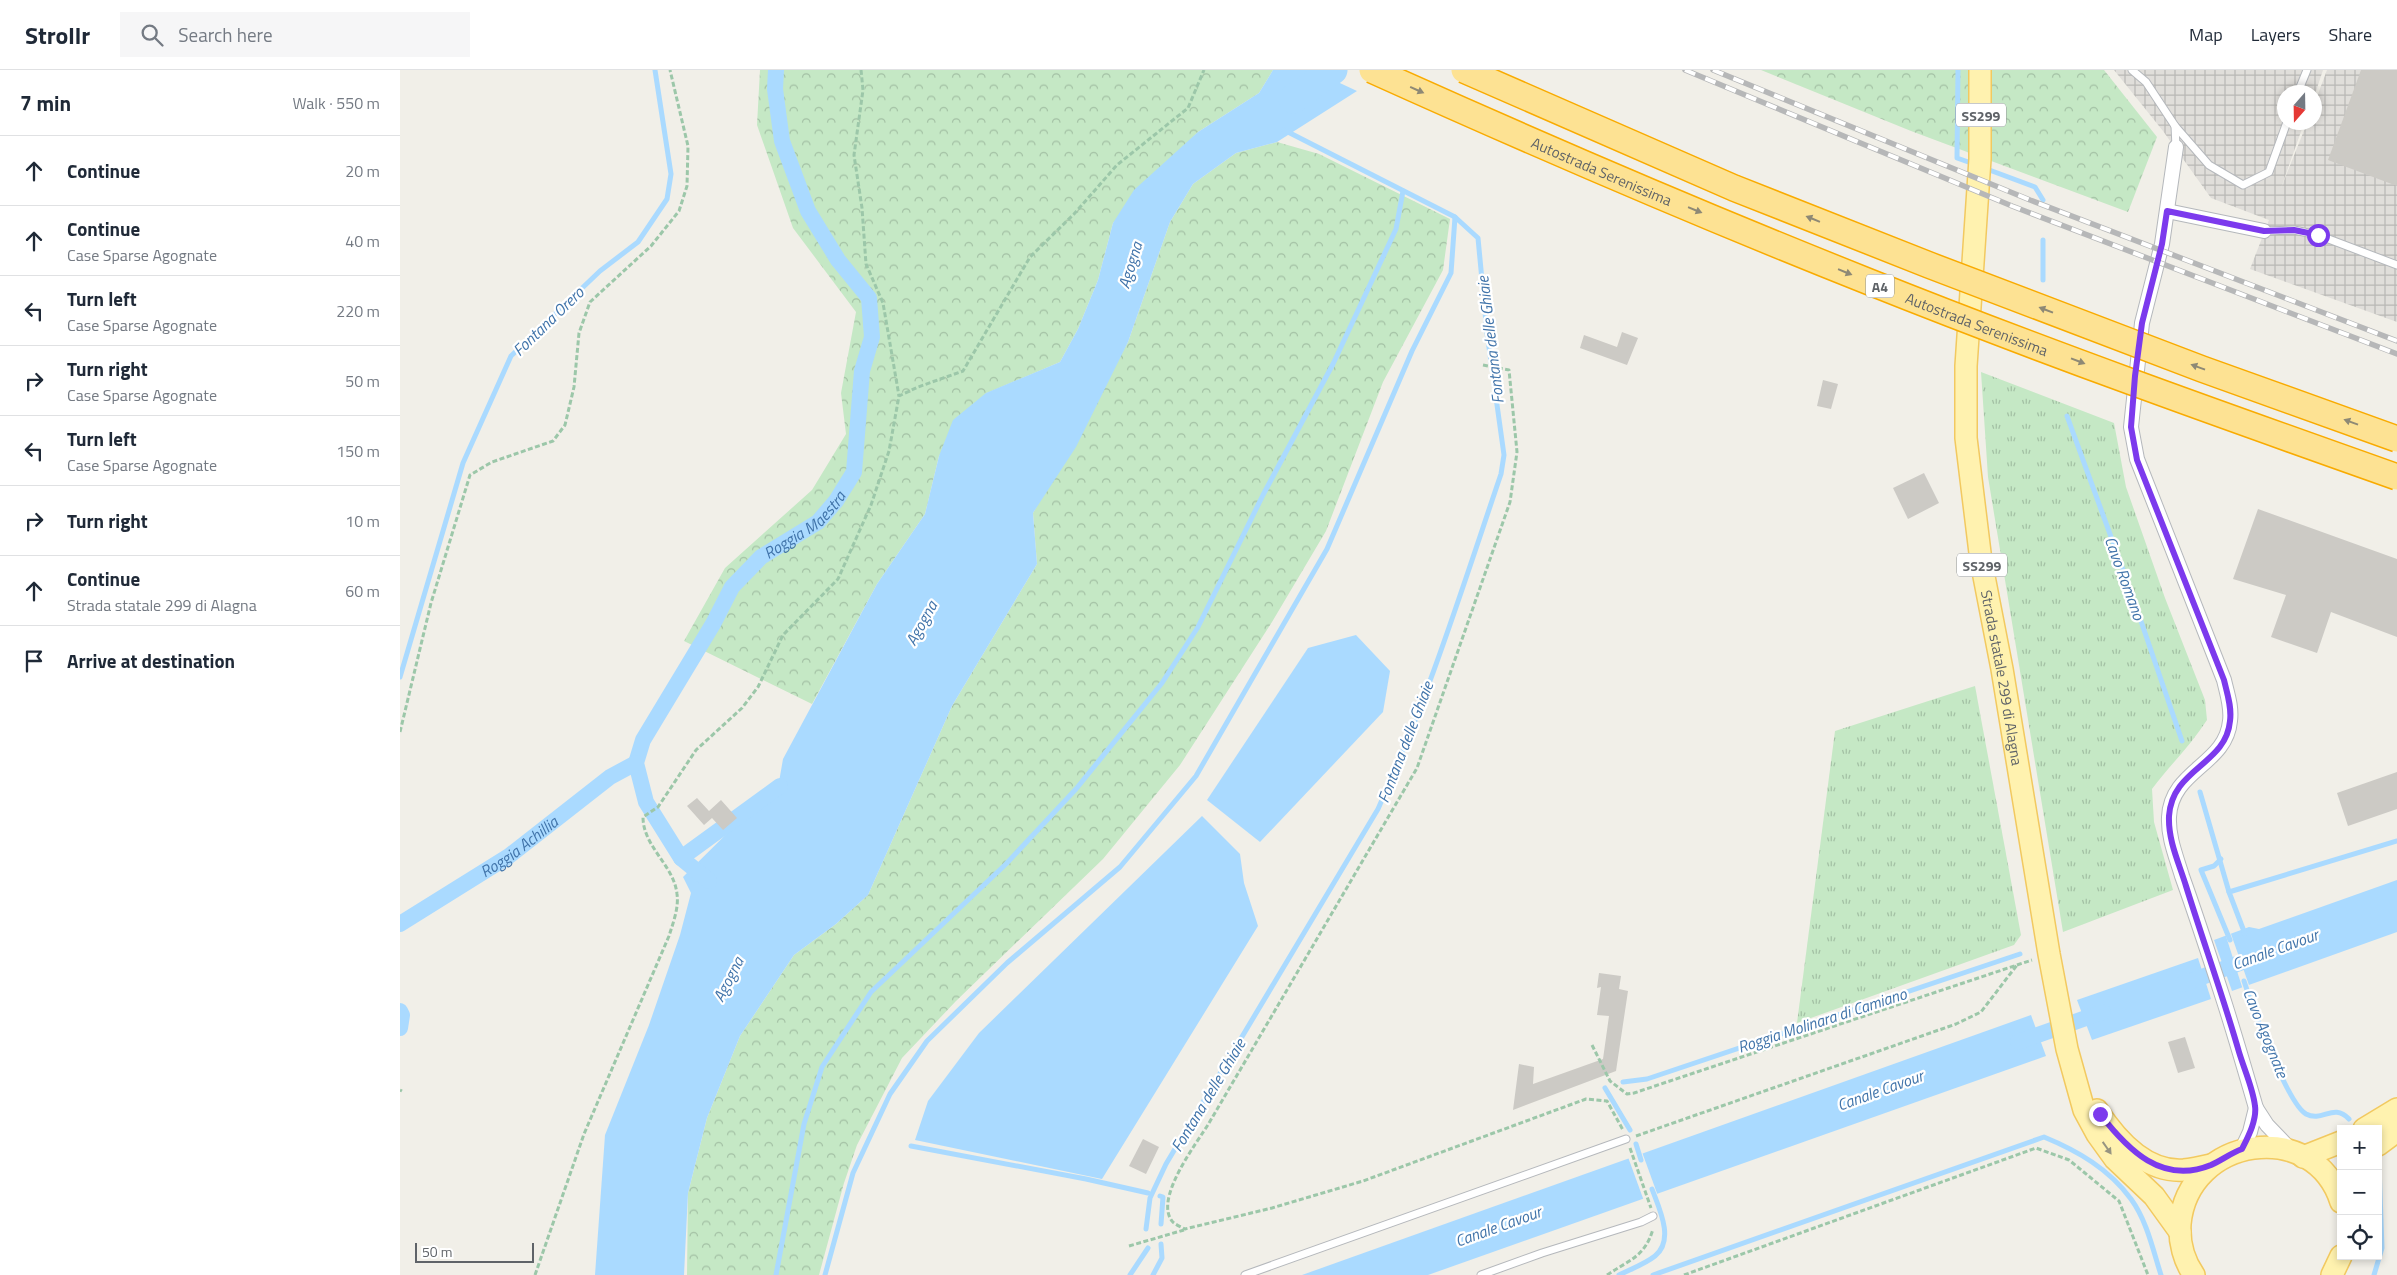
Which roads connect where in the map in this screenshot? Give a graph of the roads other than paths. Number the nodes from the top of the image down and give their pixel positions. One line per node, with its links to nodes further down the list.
1 (1372, 70): 14 (highway, Autostrada Serenissima / A4, one-way to 14, bridge)
2 (1464, 70): 13 (highway, A4, one-way to 2, bridge)
3 (1980, 70): 15 (main road, Strada statale 299 di Alagna / SS299)
4 (2132, 70): 7 (lane)
5 (2306, 70): 6 (lane)
6 (2301, 85)
7 (2175, 126): 8 (lane); 9 (lane)
8 (2284, 130)
9 (2176, 147): 10 (street)
10 (2167, 211): 11 (street); 16 (street)
11 (2264, 231): 12 (lane)
12 (2397, 265)
13 (2397, 439)
14 (2397, 477)
15 (2072, 1072): 25 (main road, Strada statale 299 di Alagna / SS299); 28 (main road, Strada statale 299 di Alagna / SS299, one-way to 28)
16 (2256, 1108): 23 (street); 24 (street)
17 (2397, 1109): 18 (main road)
18 (2371, 1125)
19 (2397, 1131): 20 (main road)
20 (2382, 1142)
21 (1628, 1143): 30 (lane)
22 (2337, 1143): 24 (main road)
23 (2242, 1149): 24 (main road, SS299); 25 (main road, SS299)
24 (2298, 1155): 26 (main road, SS299)
25 (2211, 1165): 28 (main road, SS299)
26 (2337, 1194)
27 (1652, 1212): 31 (lane)
28 (2180, 1232): 32 (main road, SS299)
29 (2339, 1260): 33 (main road)
30 (1245, 1275)
31 (1480, 1275)
32 (2194, 1275)
33 (2332, 1275)

